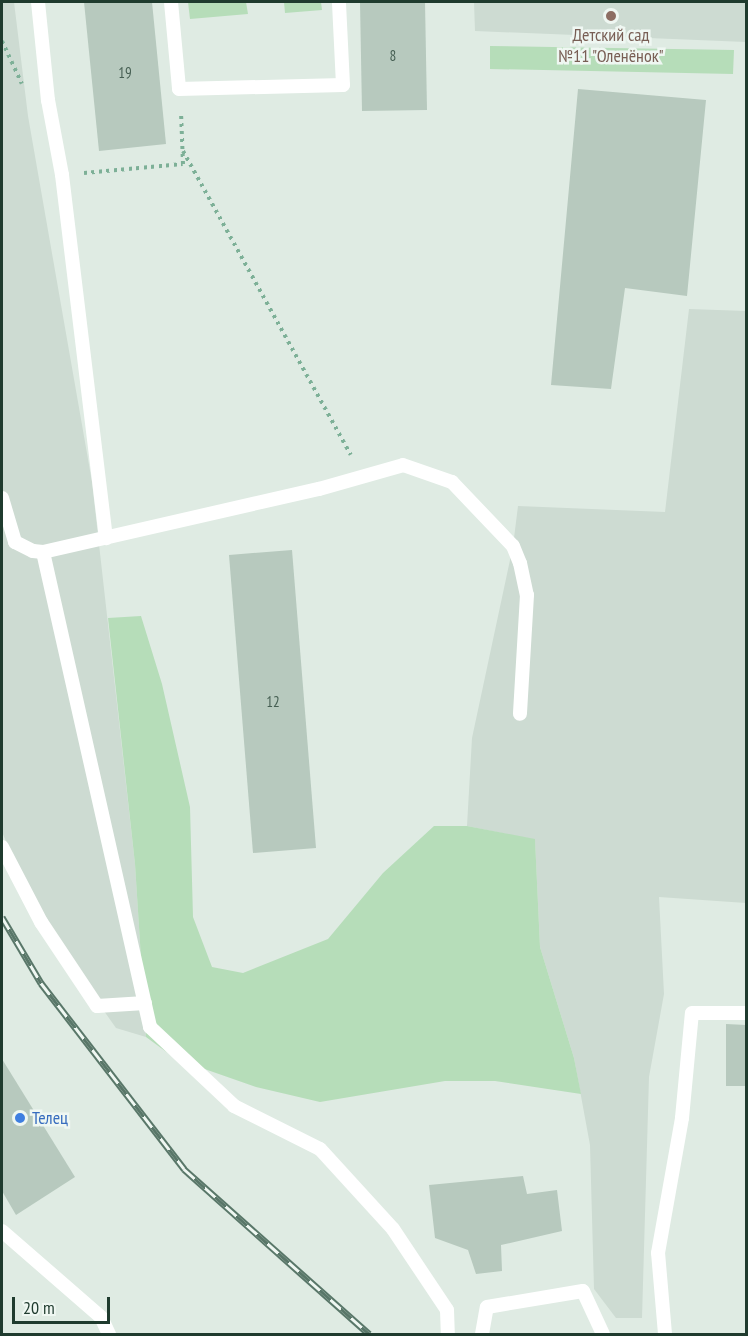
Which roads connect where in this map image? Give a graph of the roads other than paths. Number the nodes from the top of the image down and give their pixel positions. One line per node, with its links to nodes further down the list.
1 (38, 2): 5 (lane)
2 (171, 2): 3 (lane)
3 (339, 2)
4 (2, 498): 6 (lane)
5 (106, 538): 6 (lane); 7 (lane)
6 (43, 552): 9 (lane)
7 (520, 714)
8 (2, 847): 9 (lane)
9 (145, 1003): 13 (lane)
10 (747, 1013): 16 (lane)
11 (2, 1231): 12 (lane)
12 (109, 1335)
13 (448, 1335)
14 (483, 1335): 15 (lane)
15 (603, 1335)
16 (665, 1335)

